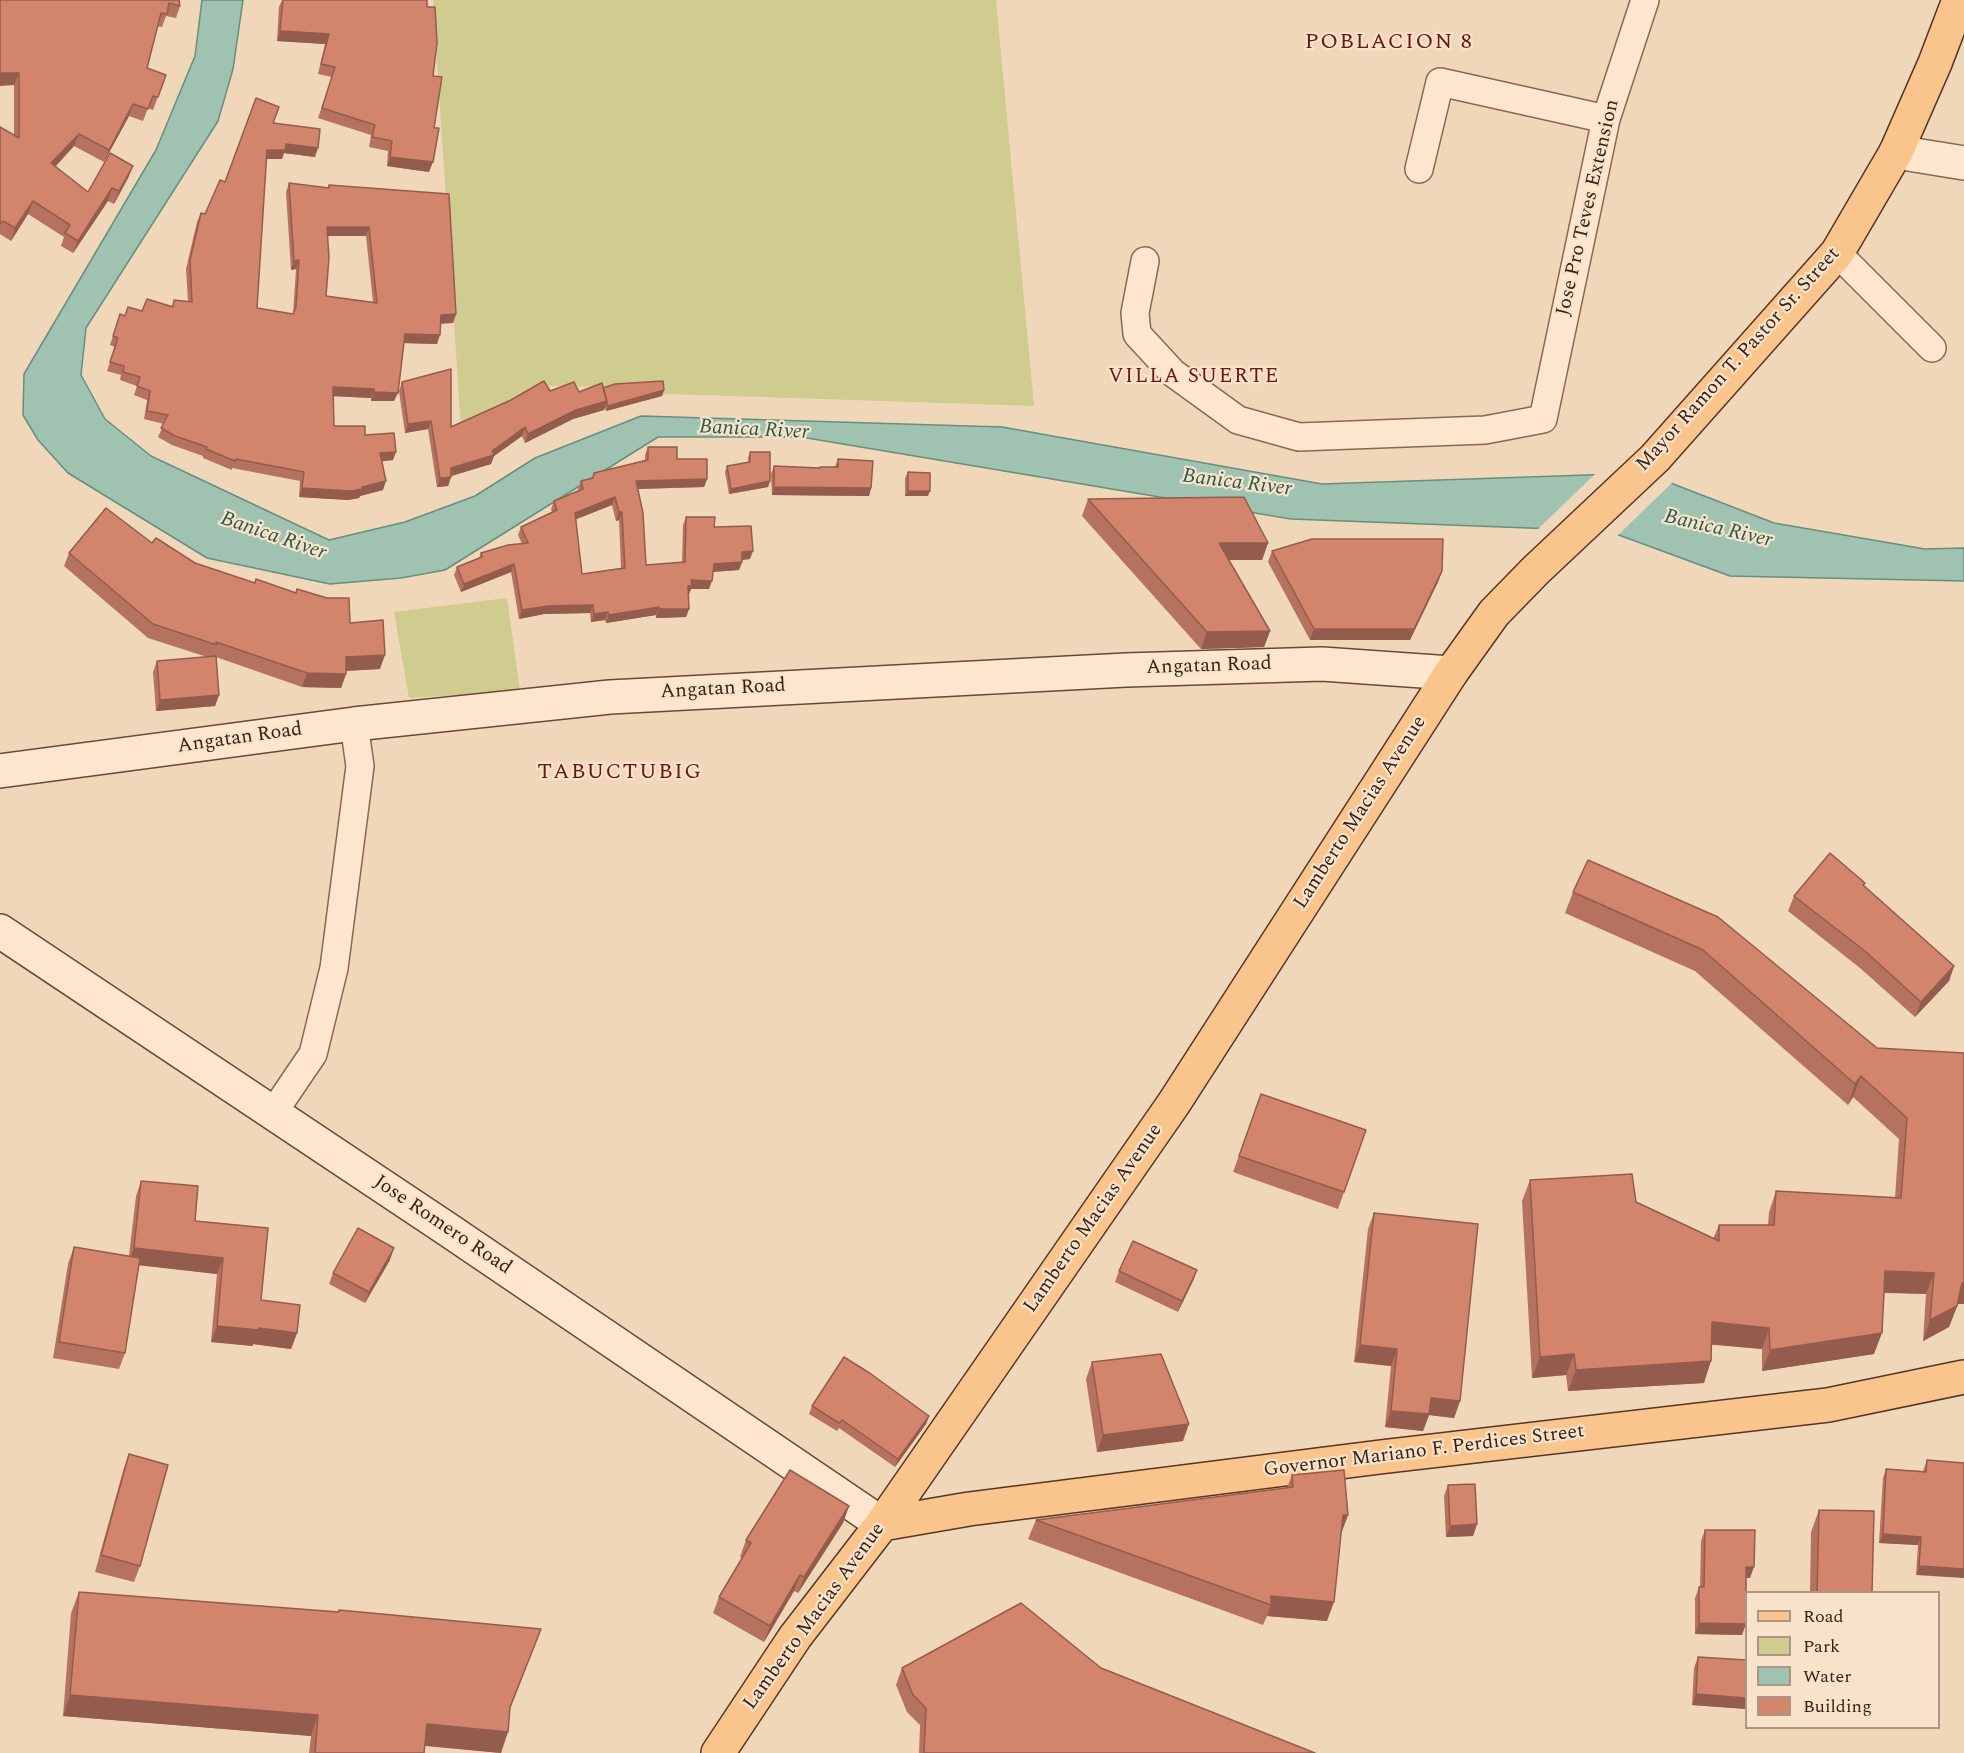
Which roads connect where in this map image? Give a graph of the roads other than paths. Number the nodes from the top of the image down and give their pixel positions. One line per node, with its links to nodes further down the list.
1 (1645, 0): 3 (street, Jose Pro Teves Extension)
2 (1959, 0): 4 (main road, Mayor Ramon T. Pastor Sr. Street)
3 (1606, 119): 6 (street); 8 (street, Jose Pro Teves Extension)
4 (1896, 152): 5 (main road); 7 (main road, Mayor Ramon T. Pastor Sr. Street)
5 (1964, 163)
6 (1419, 170)
7 (1837, 253): 9 (street); 10 (main road, Mayor Ramon T. Pastor Sr. Street)
8 (1145, 261)
9 (1932, 348)
10 (1451, 672): 11 (main road, Angatan Road); 16 (main road, Lamberto Macias Avenue)
11 (354, 724): 12 (main road, Angatan Road); 14 (street)
12 (0, 771)
13 (0, 931): 14 (main road, Jose Romero Road)
14 (273, 1113): 16 (main road, Jose Romero Road)
15 (1964, 1377): 16 (main road, Governor Mariano F. Perdices Street)
16 (882, 1524): 17 (main road, Lamberto Macias Avenue)
17 (718, 1753)

